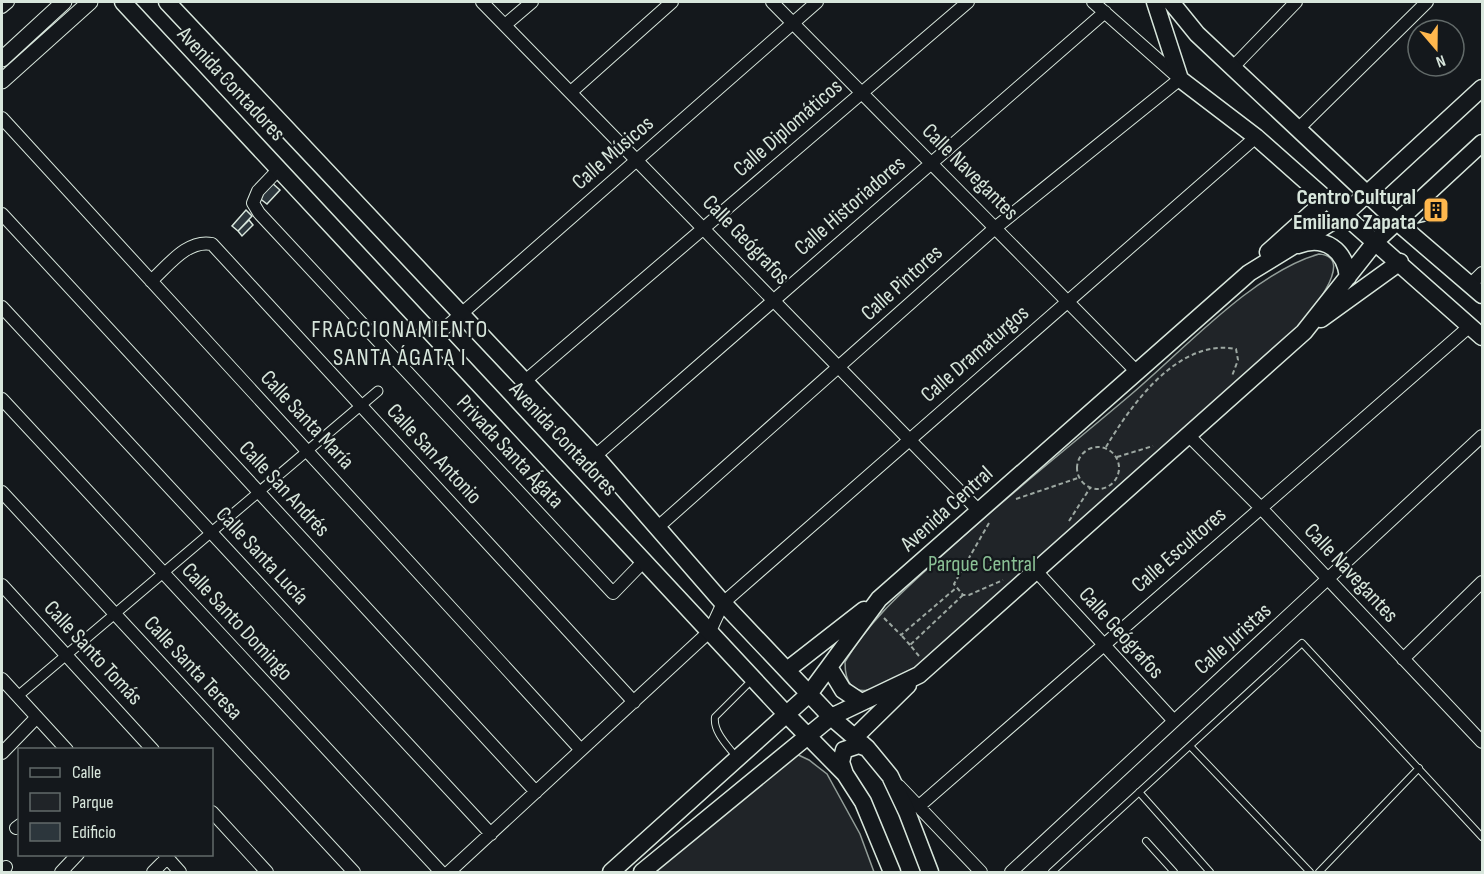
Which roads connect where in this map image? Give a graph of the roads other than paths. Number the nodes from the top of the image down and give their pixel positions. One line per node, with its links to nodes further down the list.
1 (8, 2): 17 (street)
2 (64, 2): 21 (street)
3 (90, 2): 24 (street)
4 (123, 2): 34 (main road, Avenida Contadores)
5 (167, 2): 52 (main road, Avenida Contadores)
6 (482, 2): 20 (street, Calle Geógrafos)
7 (532, 2): 20 (street)
8 (672, 2): 26 (street)
9 (772, 2): 19 (street, Calle Navegantes)
10 (817, 2): 19 (street, Calle Músicos)
11 (968, 2): 27 (street, Calle Diplomáticos)
12 (1093, 2): 18 (street)
13 (1155, 2): 23 (main road)
14 (1171, 2): 22 (main road)
15 (1296, 2): 22 (street)
16 (1427, 2): 29 (street)
17 (2, 7)
18 (1105, 12): 23 (street); 33 (street, Calle Historiadores)
19 (793, 22): 27 (street, Calle Navegantes); 32 (street, Calle Músicos)
20 (505, 25): 26 (street, Calle Geógrafos)
21 (2, 59)
22 (1233, 67): 29 (main road)
23 (1180, 79): 30 (main road); 41 (street, Calle Pintores)
24 (2, 81)
25 (1482, 88): 35 (main road, Avenida Central)
26 (571, 92): 32 (street, Calle Geógrafos)
27 (862, 92): 33 (street, Calle Navegantes); 40 (street, Calle Diplomáticos)
28 (2, 118): 47 (street, Calle Santa María)
29 (1298, 129): 35 (main road)
30 (1256, 137): 36 (main road); 50 (street, Calle Dramaturgos)
31 (1482, 143): 39 (main road)
32 (637, 159): 40 (street, Calle Geógrafos); 52 (street, Calle Músicos)
33 (931, 163): 41 (street, Calle Navegantes); 49 (street, Calle Historiadores)
34 (279, 169): 55 (main road, Avenida Contadores); 73 (street, Privada Santa Ágata)
35 (1369, 195): 38 (main road, Avenida Central); 39 (main road)
36 (1328, 199): 38 (main road); 45 (main road)
37 (2, 214): 68 (street, Calle San Andrés)
38 (1346, 214): 42 (main road); 43 (main road, Avenida Central)
39 (1397, 222): 42 (main road); 48 (main road)
40 (704, 228): 49 (street, Calle Geógrafos); 58 (street, Calle Diplomáticos)
41 (995, 228): 50 (street, Calle Navegantes); 56 (street, Calle Pintores)
42 (1376, 241): 44 (main road); 46 (main road)
43 (1285, 250): 45 (main road, Avenida Central); 46 (main road)
44 (1400, 262): 53 (main road); 54 (main road)
45 (1249, 273): 57 (main road, Avenida Central)
46 (1348, 277): 54 (main road)
47 (151, 281): 61 (street, Calle San Antonio); 65 (street, Calle Santa María)
48 (1478, 284)
49 (775, 300): 56 (street, Calle Geógrafos); 66 (street, Calle Historiadores)
50 (1068, 301): 57 (street, Calle Navegantes); 64 (street, Calle Dramaturgos)
51 (2, 307): 72 (street, Calle Santa Lucía)
52 (462, 313): 55 (street, Calle Músicos); 58 (main road, Avenida Contadores)
53 (1476, 331): 69 (street, Calle Escultores)
54 (1304, 332): 62 (main road)
55 (436, 336): 73 (main road, Avenida Contadores)
56 (840, 366): 64 (street, Calle Geógrafos); 71 (street, Calle Pintores)
57 (1138, 373): 70 (main road, Avenida Central)
58 (525, 381): 66 (main road, Avenida Contadores)
59 (378, 391): 61 (street)
60 (2, 399): 75 (street, Calle Santo Domingo)
61 (361, 405): 65 (street); 93 (street, Calle San Antonio)
62 (1188, 435): 69 (street, Calle Navegantes); 74 (main road)
63 (1482, 436): 76 (street, Calle Juristas)
64 (910, 439): 70 (street, Calle Geógrafos); 79 (street, Calle Dramaturgos)
65 (307, 451): 68 (street); 105 (street, Calle Santa María)
66 (595, 456): 71 (main road, Avenida Contadores)
67 (2, 492): 81 (street, Calle Santa Teresa)
68 (258, 492): 72 (street); 111 (street, Calle San Andrés)
69 (1260, 507): 76 (street, Calle Navegantes); 83 (street, Calle Escultores)
70 (984, 516): 80 (main road, Avenida Central)
71 (658, 527): 79 (main road, Avenida Contadores)
72 (211, 532): 75 (street); 115 (street, Calle Santa Lucía)
73 (645, 560): 82 (main road, Avenida Contadores)
74 (1037, 572): 83 (street, Calle Geógrafos); 88 (main road)
75 (163, 573): 81 (street); 125 (street, Calle Santo Domingo)
76 (1329, 580): 85 (street, Calle Navegantes); 98 (street, Calle Juristas)
77 (2, 585): 84 (street, Calle Santo Tomás)
78 (1480, 589): 85 (street)
79 (723, 603): 82 (street); 86 (main road, Avenida Contadores)
80 (876, 603): 86 (main road); 87 (main road, Avenida Central)
81 (114, 614): 84 (street); 124 (street, Calle Santa Teresa)
82 (710, 631): 90 (main road, Avenida Contadores); 93 (street)
83 (1103, 644): 98 (street, Calle Geógrafos); 113 (street, Calle Escultores)
84 (66, 655): 92 (street); 104 (street, Calle Santo Tomás)
85 (1403, 658): 100 (street, Calle Navegantes)
86 (783, 666): 90 (main road); 91 (main road, Avenida Contadores)
87 (829, 667): 91 (main road, Avenida Central); 94 (main road)
88 (923, 671): 94 (main road); 101 (main road)
89 (2, 679): 92 (street)
90 (753, 679): 95 (main road, Avenida Contadores); 107 (lane)
91 (809, 694): 95 (main road, Avenida Central); 97 (main road, Avenida Contadores)
92 (18, 696): 96 (street)
93 (634, 702): 105 (street)
94 (861, 702): 97 (main road)
95 (787, 715): 99 (main road, Avenida Contadores); 107 (main road, Avenida Central)
96 (37, 717): 103 (street); 106 (street)
97 (831, 717): 99 (main road); 101 (main road, Avenida Contadores)
98 (1174, 721): 132 (street, Calle Juristas)
99 (808, 735): 109 (main road, Avenida Contadores); 128 (main road)
100 (1482, 742)
101 (861, 743): 109 (main road); 110 (main road, Avenida Contadores)
102 (1190, 746): 108 (lane); 112 (lane); 136 (lane)
103 (65, 748)
104 (151, 748)
105 (581, 750): 111 (street)
106 (2, 753)
107 (738, 759): 127 (main road, Avenida Central)
108 (1419, 768): 116 (lane); 137 (lane)
109 (845, 774): 129 (main road, Avenida Contadores)
110 (890, 776): 113 (street); 130 (main road, Avenida Contadores)
111 (536, 792): 115 (street)
112 (1139, 792): 133 (lane); 135 (lane)
113 (918, 807): 131 (street)
114 (213, 813): 123 (street)
115 (491, 834): 126 (street)
116 (1482, 837)
117 (1146, 841): 134 (lane)
118 (77, 856): 120 (street)
119 (165, 856): 121 (street); 122 (street)
120 (61, 873)
121 (153, 873)
122 (180, 873)
123 (267, 873)
124 (354, 873)
125 (441, 873)
126 (449, 873)
127 (611, 873)
128 (642, 873)
129 (892, 873)
130 (930, 873)
131 (981, 873)
132 (1011, 873)
133 (1052, 873)
134 (1174, 873)
135 (1210, 873)
136 (1310, 873)
137 (1319, 873)

